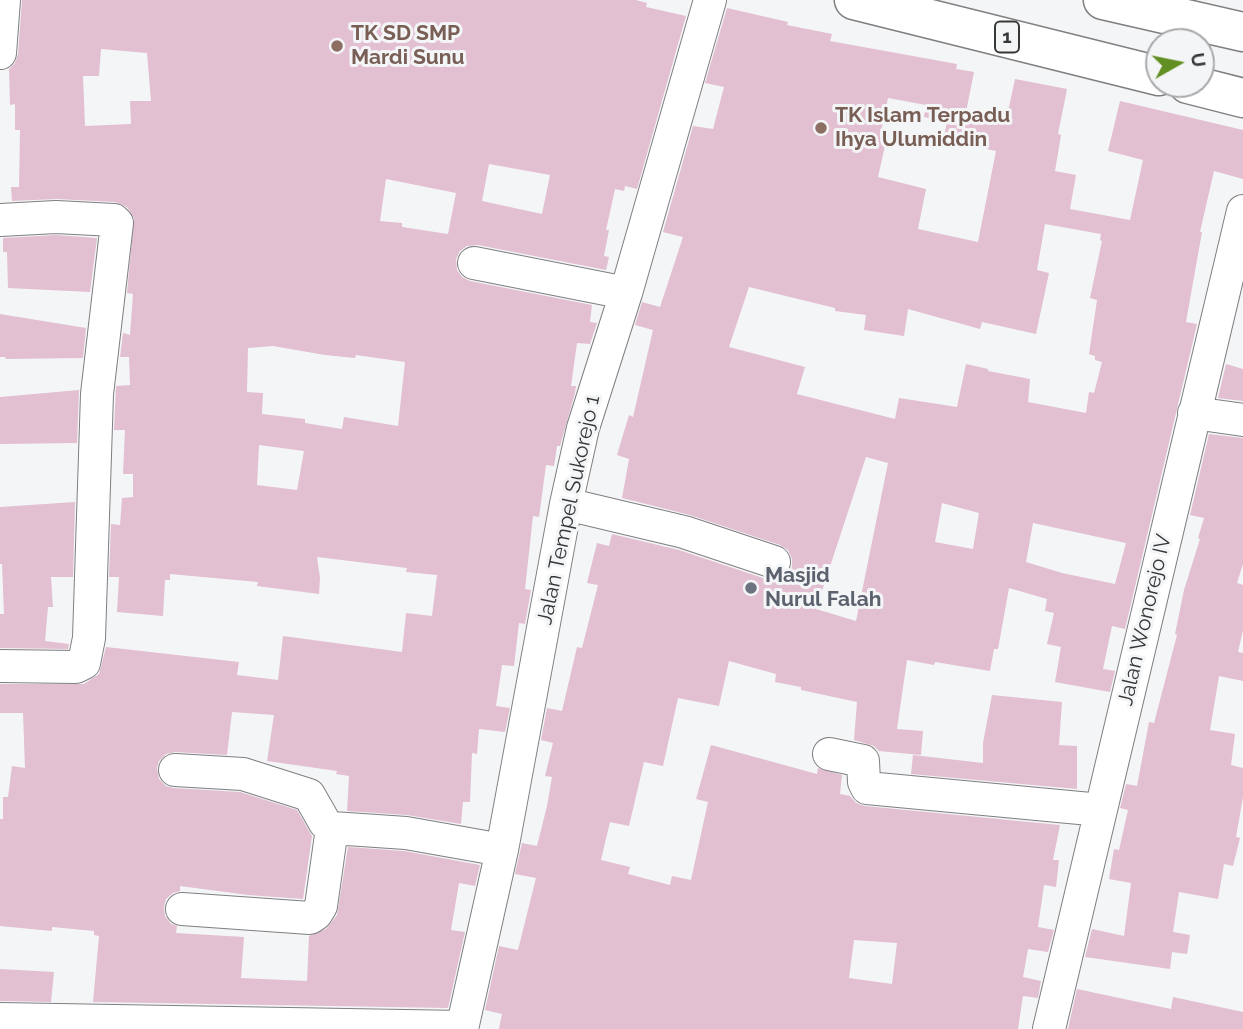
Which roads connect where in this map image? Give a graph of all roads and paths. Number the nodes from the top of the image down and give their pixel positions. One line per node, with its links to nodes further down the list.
1 (4, 0): 6 (street)
2 (710, 0): 13 (street, Jalan Tempel Sukorejo 1)
3 (854, 0): 7 (highway, 1)
4 (1117, 2): 5 (highway)
5 (1243, 32)
6 (0, 53)
7 (1145, 73)
8 (1215, 91): 9 (highway)
9 (1243, 98)
10 (1243, 211): 14 (street, Jalan Wonorejo IV)
11 (0, 220): 18 (street)
12 (474, 263): 13 (street)
13 (626, 293): 16 (street, Jalan Tempel Sukorejo 1)
14 (1194, 413): 15 (street); 21 (street, Jalan Wonorejo IV)
15 (1243, 420)
16 (566, 505): 17 (street); 23 (street, Jalan Tempel Sukorejo 1)
17 (774, 562)
18 (0, 666)
19 (829, 754): 21 (street)
20 (175, 770): 22 (street)
21 (1101, 810): 29 (street, Jalan Wonorejo IV)
22 (332, 828): 23 (street); 24 (street)
23 (502, 850): 28 (street, Jalan Tempel Sukorejo 1)
24 (182, 909)
25 (0, 1019): 26 (street)
26 (85, 1025): 27 (street)
27 (207, 1026): 28 (street)
28 (462, 1028)
29 (1049, 1029)

